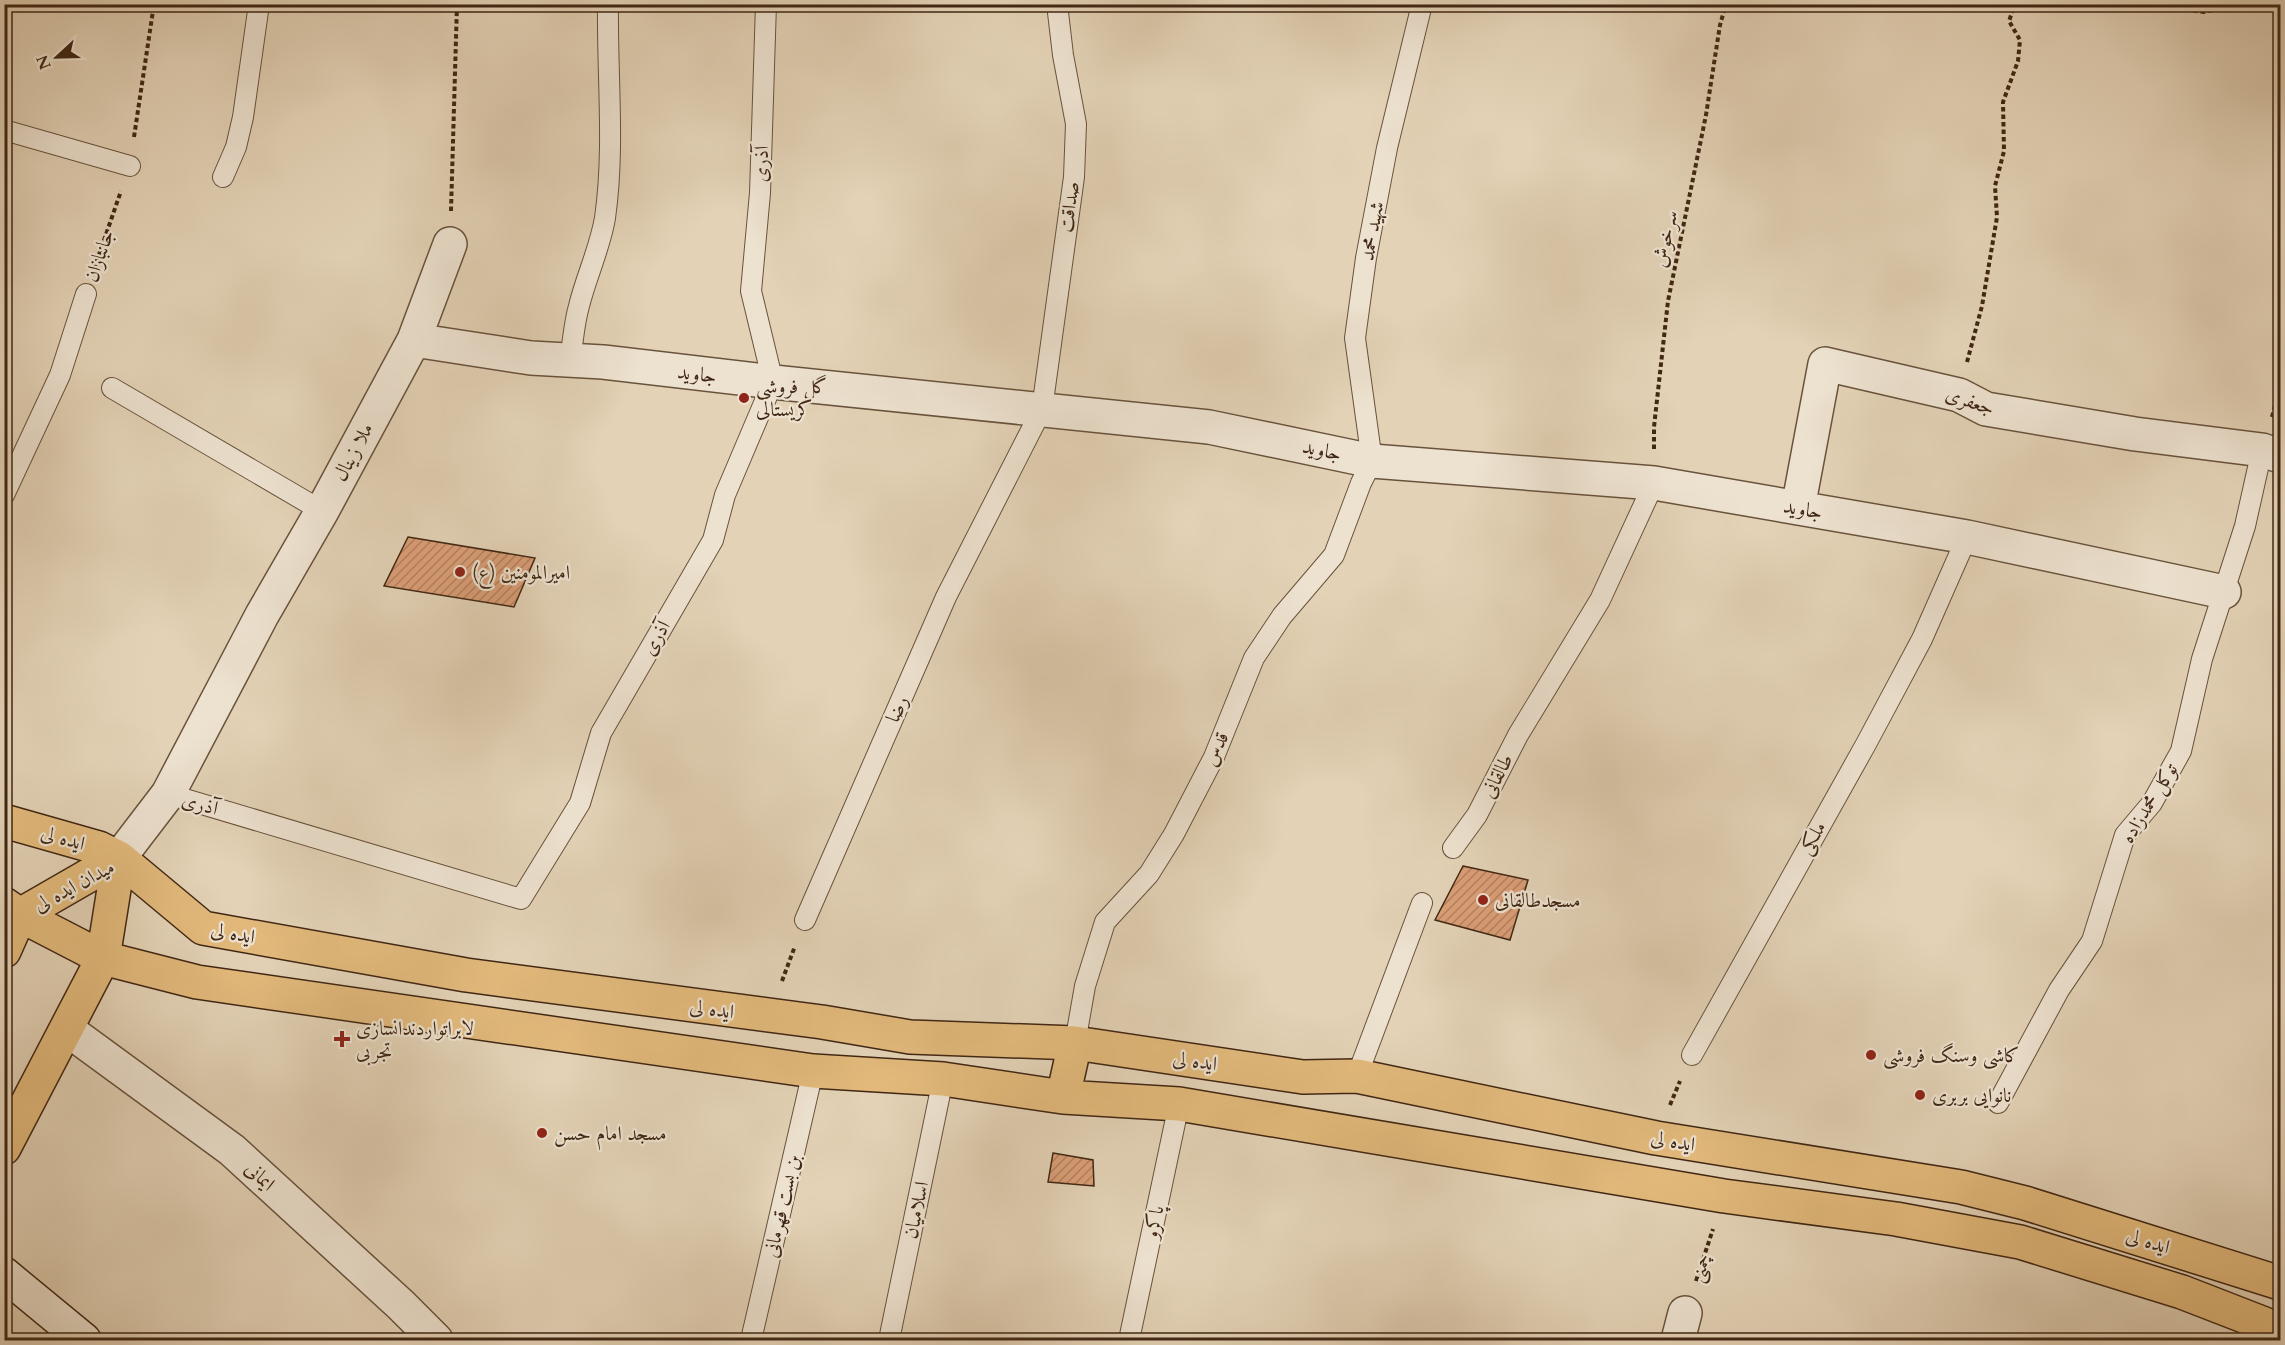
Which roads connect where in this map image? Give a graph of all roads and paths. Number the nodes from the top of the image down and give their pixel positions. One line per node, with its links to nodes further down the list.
1 (154, 4): 13 (path, جانبازان)
2 (259, 4): 14 (lane)
3 (457, 4): 15 (path)
4 (608, 4): 18 (lane)
5 (766, 4): 19 (lane, آذری)
6 (1057, 4): 22 (lane, صداقت)
7 (1422, 4): 24 (lane, شهید محمد)
8 (1726, 4): 25 (path, سرخوش)
9 (2015, 4): 21 (path)
10 (2140, 4): 11 (path)
11 (2238, 4)
12 (4, 130): 13 (lane)
13 (130, 166): 16 (path, جانبازان)
14 (223, 177)
15 (450, 244): 17 (street, ملا زینال)
16 (86, 294): 26 (lane, جانبازان)
17 (414, 340): 18 (street, جاوید); 28 (street, ملا زینال)
18 (570, 360): 19 (street, جاوید)
19 (773, 382): 22 (street, جاوید); 31 (lane, آذری)
20 (112, 388): 28 (lane)
21 (1959, 395): 23 (street, جعفری); 27 (street, جعفری)
22 (1042, 409): 24 (street, جاوید); 37 (lane, رضا)
23 (2271, 453): 30 (lane, توکل محمدزاده)
24 (1372, 461): 25 (street, جاوید); 42 (lane, قدس)
25 (1654, 483): 27 (street, جاوید); 33 (lane, طالقانی)
26 (4, 495)
27 (1798, 508): 29 (street, جاوید)
28 (322, 511): 31 (street, ملا زینال)
29 (1967, 537): 30 (street, جاوید); 43 (lane, ملکی)
30 (2224, 592): 48 (lane, توکل محمدزاده)
31 (168, 794): 34 (street, ملا زینال)
32 (4, 821): 34 (main road, ایده لی)
33 (1453, 848)
34 (119, 858): 36 (main road, میدان ایده لی); 39 (main road, میدان ایده لی); 40 (main road, ایده لى)
35 (1422, 903): 45 (lane)
36 (12, 909): 38 (main road); 39 (main road, میدان ایده لی)
37 (805, 920): 40 (path)
38 (4, 951)
39 (104, 958): 41 (main road); 44 (main road, ایده لى)
40 (768, 1017): 42 (main road, ایده لى)
41 (68, 1030): 51 (main road); 58 (street, ایمانی)
42 (1075, 1043): 45 (main road, ایده لى); 47 (main road)
43 (1692, 1054): 50 (path)
44 (813, 1071): 46 (main road, ایده لى); 59 (lane, بن بست قهرمانی)
45 (1357, 1076): 50 (main road, ایده لى)
46 (943, 1080): 47 (main road, ایده لى); 60 (lane, اسلامیان)
47 (1063, 1097): 49 (main road, ایده لى)
48 (1998, 1103)
49 (1179, 1104): 52 (main road, ایده لى); 61 (lane, پاکرو)
50 (1656, 1138): 54 (main road, ایده لى)
51 (4, 1148)
52 (1724, 1196): 55 (path, چمنی); 56 (main road, ایده لى)
53 (4, 1274): 57 (street)
54 (2280, 1283)
55 (1682, 1327)
56 (2280, 1330)
57 (84, 1341)
58 (436, 1341)
59 (751, 1341)
60 (889, 1341)
61 (1129, 1341)

